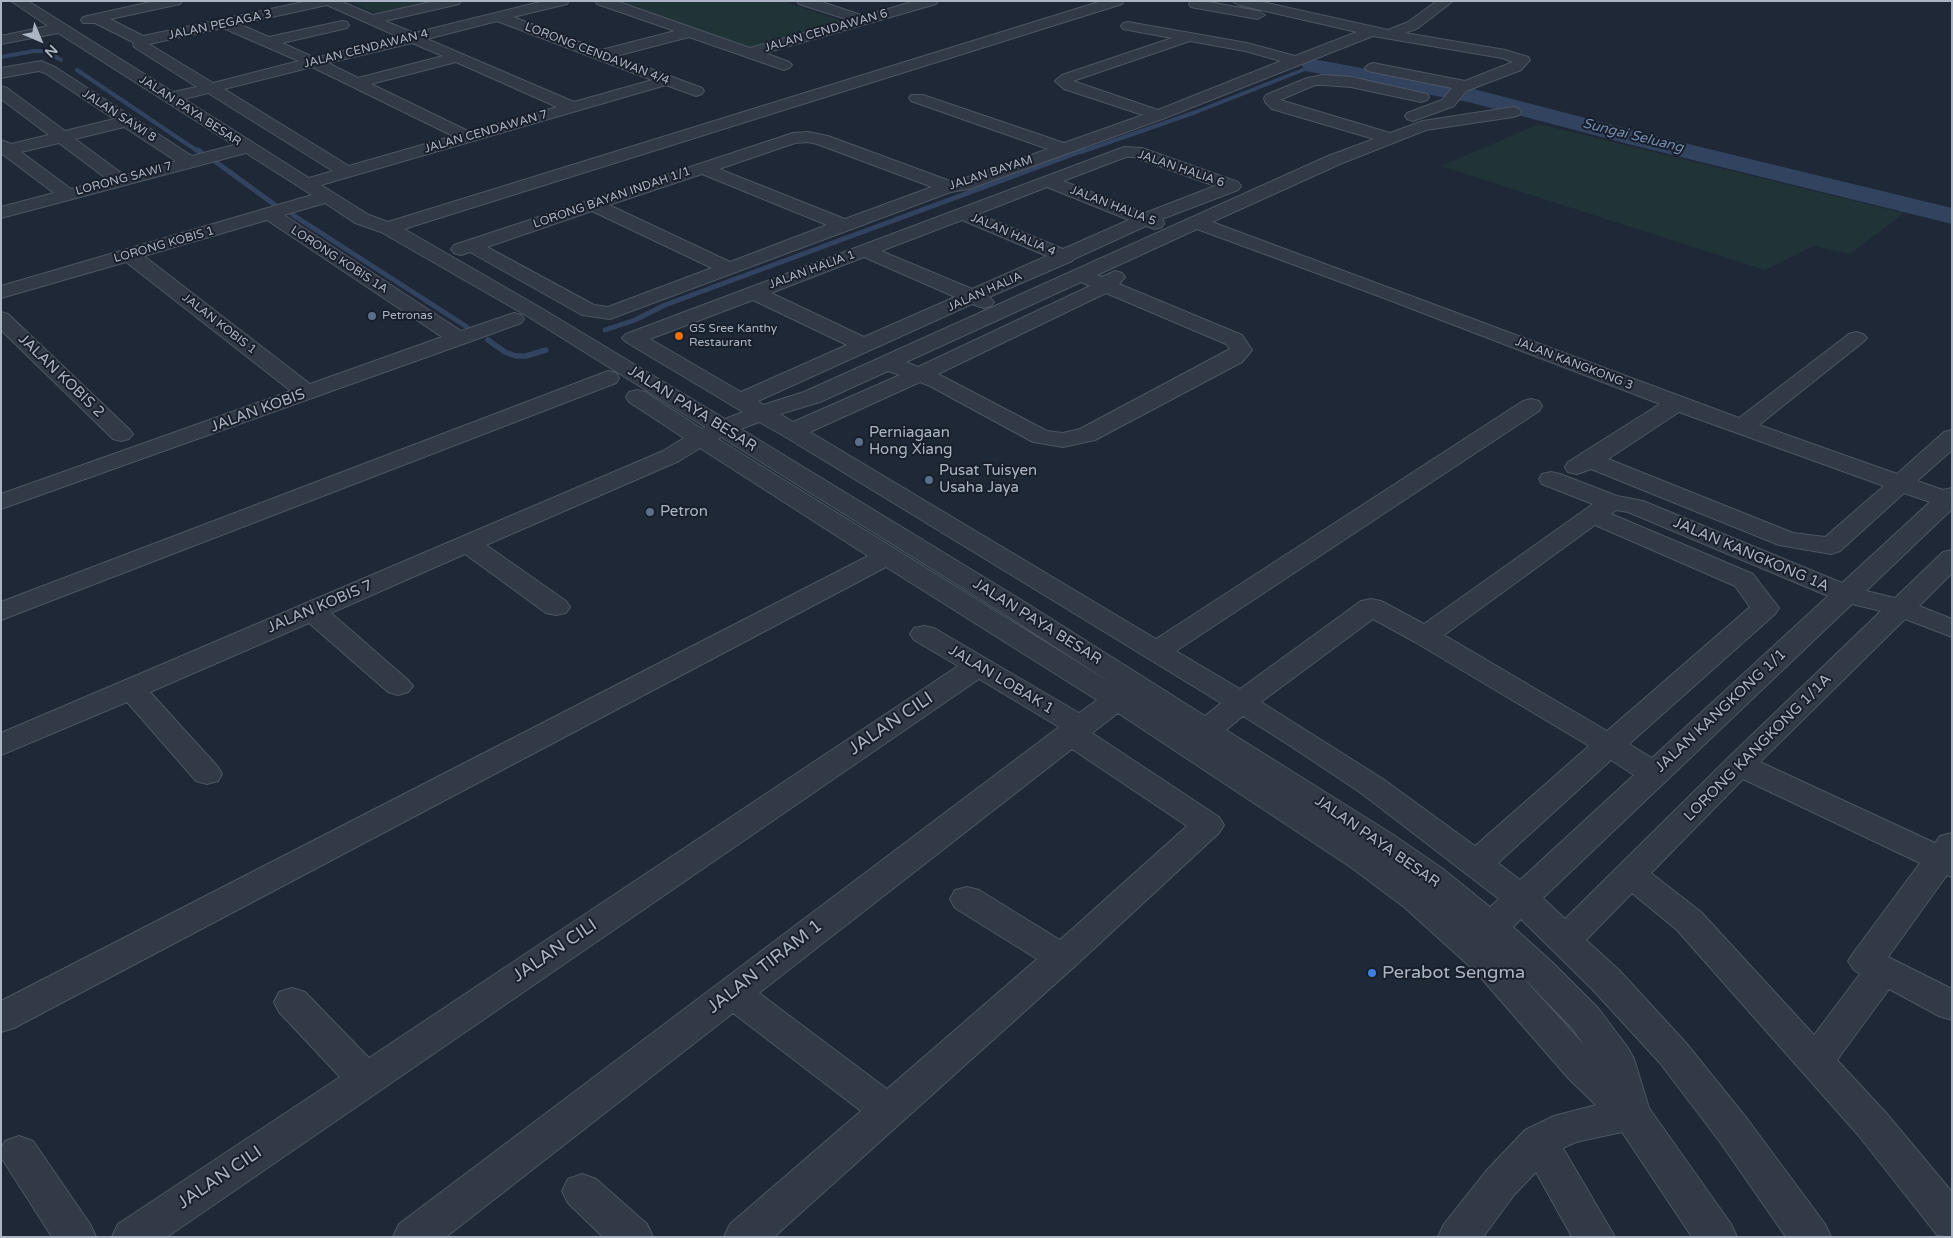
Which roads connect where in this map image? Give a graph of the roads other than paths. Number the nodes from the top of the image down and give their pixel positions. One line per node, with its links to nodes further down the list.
1 (18, 1): 23 (street, JALAN PAYA BESAR)
2 (175, 1): 17 (street)
3 (328, 1): 18 (street); 20 (street, JALAN PEGAGA 3)
4 (454, 1): 18 (street)
5 (562, 1): 16 (street, JALAN CENDAWAN 4)
6 (602, 1): 24 (street)
7 (804, 1): 19 (street)
8 (839, 1): 15 (street)
9 (931, 1): 15 (street, JALAN CENDAWAN 6)
10 (1117, 1): 84 (street)
11 (1239, 1): 25 (street)
12 (1418, 1): 13 (street)
13 (1443, 3): 26 (street)
14 (1196, 4): 25 (street)
15 (883, 15): 19 (street, JALAN CENDAWAN 6)
16 (499, 17): 28 (street, JALAN CENDAWAN 4); 33 (street, LORONG CENDAWAN 4/4)
17 (97, 18): 23 (street); 30 (street)
18 (370, 20): 28 (street)
19 (864, 20): 32 (street, JALAN CENDAWAN 6)
20 (226, 24): 30 (street, JALAN PEGAGA 3); 31 (street)
21 (342, 25): 31 (street)
22 (1128, 26): 27 (street)
23 (59, 27): 29 (street); 34 (street, JALAN PAYA BESAR)
24 (690, 32): 32 (street); 33 (street)
25 (1367, 33): 26 (street); 37 (street, JALAN BAYAM)
26 (1389, 35): 48 (street)
27 (1189, 37): 37 (street); 56 (street)
28 (412, 38): 35 (street); 38 (street, JALAN CENDAWAN 4)
29 (1, 40)
30 (141, 42): 47 (street)
31 (267, 42): 38 (street)
32 (749, 53): 39 (street)
33 (601, 55): 44 (street, LORONG CENDAWAN 4/4)
34 (107, 57): 36 (street); 52 (street, JALAN PAYA BESAR)
35 (457, 57): 46 (street); 54 (street)
36 (88, 61)
37 (1296, 61): 56 (street, JALAN BAYAM)
38 (313, 62): 46 (street); 47 (street, JALAN CENDAWAN 4)
39 (784, 65)
40 (69, 66): 42 (street)
41 (1362, 66): 48 (street)
42 (50, 70): 43 (street); 45 (street); 57 (street, JALAN SAWI 8)
43 (1, 73)
44 (667, 80): 50 (street, LORONG CENDAWAN 4/4); 54 (street, JALAN CENDAWAN 7)
45 (1, 81)
46 (356, 83): 60 (street)
47 (211, 87): 52 (street, JALAN CENDAWAN 4); 68 (street)
48 (1464, 87): 58 (street)
49 (1, 91): 59 (street)
50 (696, 91)
51 (1421, 97): 58 (street)
52 (170, 98): 63 (street, JALAN PAYA BESAR)
53 (917, 98): 64 (street)
54 (572, 107): 60 (street, JALAN CENDAWAN 7)
55 (1513, 112): 58 (street)
56 (1159, 114): 64 (street, JALAN BAYAM)
57 (127, 120): 59 (street); 66 (street, JALAN SAWI 8)
58 (1381, 135): 61 (street); 83 (street)
59 (62, 137): 62 (street); 69 (street)
60 (468, 137): 68 (street, JALAN CENDAWAN 7)
61 (1339, 146)
62 (5, 147): 74 (street)
63 (247, 148): 66 (street, LORONG SAWI 7); 71 (street, JALAN PAYA BESAR)
64 (1064, 149): 73 (street, JALAN BAYAM)
65 (1130, 152): 70 (street, JALAN HALIA 1); 72 (street, JALAN HALIA 6)
66 (188, 162): 69 (street, LORONG SAWI 7)
67 (702, 168): 73 (street, LORONG BAYAN INDAH 1/1); 76 (street, LORONG BAYAN INDAH 1/1); 82 (street)
68 (347, 172): 71 (street, JALAN CENDAWAN 7)
69 (120, 180): 74 (street, LORONG SAWI 7)
70 (1047, 181): 78 (street, JALAN HALIA 1); 81 (street, JALAN HALIA 5)
71 (306, 184): 75 (street, JALAN PAYA BESAR)
72 (1232, 186): 81 (street, JALAN HALIA)
73 (948, 187): 82 (street, JALAN BAYAM)
74 (68, 195): 77 (street, LORONG SAWI 7)
75 (326, 197): 79 (street, LORONG KOBIS 1); 80 (street, JALAN PAYA BESAR)
76 (594, 205): 85 (street, LORONG BAYAN INDAH 1/1); 91 (street)
77 (1, 213)
78 (961, 213): 86 (street, JALAN HALIA 1); 88 (street, JALAN HALIA 4)
79 (270, 214): 87 (street, LORONG KOBIS 1); 102 (street, LORONG KOBIS 1A)
80 (362, 219): 84 (street, JALAN PAYA BESAR); 90 (street, JALAN PAYA BESAR)
81 (1146, 219): 83 (street, JALAN HALIA 5); 88 (street, JALAN HALIA)
82 (845, 226): 91 (street, JALAN BAYAM)
83 (1196, 227): 92 (street); 93 (street); 109 (street, JALAN KANGKONG 3)
84 (388, 228): 89 (street, JALAN PAYA BESAR)
85 (472, 246): 89 (street, LORONG BAYAN INDAH 1/1); 97 (street)
86 (864, 250): 95 (street, JALAN HALIA 1); 96 (street)
87 (130, 255): 94 (street, LORONG KOBIS 1); 107 (street, JALAN KOBIS 1)
88 (1065, 256): 96 (street, JALAN HALIA)
89 (439, 257): 90 (street, LORONG BAYAN INDAH 1/1); 99 (street, JALAN PAYA BESAR)
90 (417, 264): 99 (street, JALAN PAYA BESAR)
91 (730, 268): 97 (street, JALAN BAYAM)
92 (1081, 275): 93 (street); 98 (street)
93 (1105, 285): 105 (street); 105 (street)
94 (1, 292)
95 (753, 292): 103 (street); 108 (street, JALAN HALIA 1)
96 (974, 298): 98 (street); 103 (street, JALAN HALIA)
97 (568, 301): 99 (street, JALAN KOBIS)
98 (1004, 310): 104 (street)
99 (524, 316): 102 (street, JALAN KOBIS); 106 (street, JALAN PAYA BESAR); 114 (street, JALAN PAYA BESAR)
100 (1, 318): 113 (street, JALAN KOBIS 2)
101 (1856, 338): 112 (street)
102 (459, 339): 107 (street, JALAN KOBIS)
103 (865, 346): 108 (street, JALAN HALIA)
104 (887, 363): 105 (street); 111 (street)
105 (918, 375): 111 (street)
106 (608, 378): 114 (street, JALAN PAYA BESAR); 128 (street)
107 (308, 393): 119 (street, JALAN KOBIS)
108 (740, 401): 111 (street, JALAN HALIA 1)
109 (1677, 403): 112 (street, JALAN KANGKONG 3); 116 (street)
110 (1531, 406): 132 (street)
111 (775, 421): 114 (street, JALAN KOBIS 7); 132 (street, JALAN HALIA 1)
112 (1743, 426): 117 (street, JALAN KANGKONG 3)
113 (121, 434)
114 (719, 437): 121 (street, JALAN KOBIS 7); 122 (street, JALAN PAYA BESAR); 136 (street, JALAN PAYA BESAR)
115 (1952, 437): 117 (street)
116 (1590, 460): 117 (street); 120 (street, JALAN KANGKONG 1A)
117 (1903, 483): 118 (street, JALAN KANGKONG 3)
118 (1950, 499): 124 (street, JALAN KANGKONG 1/1)
119 (1, 502)
120 (1602, 509): 124 (street, JALAN KANGKONG 1A); 131 (street); 141 (street)
121 (468, 544): 125 (street); 127 (street, JALAN KOBIS 7)
122 (888, 556): 136 (street, JALAN PAYA BESAR); 157 (street)
123 (1952, 558): 126 (street, LORONG KANGKONG 1/1A)
124 (1846, 594): 126 (street, JALAN KANGKONG 1A); 144 (street, JALAN KANGKONG 1/1)
125 (556, 608)
126 (1901, 608): 129 (street, JALAN KANGKONG 1A); 142 (street, LORONG KANGKONG 1/1A)
127 (312, 611): 134 (street); 135 (street, JALAN KOBIS 7)
128 (1, 612)
129 (1952, 628)
130 (924, 634): 133 (street, JALAN LOBAK 1)
131 (1426, 636): 137 (street); 141 (street)
132 (1156, 651): 137 (street, JALAN HALIA 1)
133 (978, 666): 138 (street, JALAN LOBAK 1); 159 (street, JALAN CILI)
134 (398, 686)
135 (131, 688): 140 (street, JALAN KOBIS 7); 143 (street)
136 (1126, 692): 138 (street, JALAN TIRAM 1); 139 (street, JALAN PAYA BESAR)
137 (1242, 702): 139 (street); 146 (street, JALAN HALIA 1)
138 (1075, 729): 152 (street, JALAN LOBAK 1); 154 (street, JALAN TIRAM 1)
139 (1198, 737): 150 (street, JALAN PAYA BESAR); 161 (street, JALAN PAYA BESAR)
140 (1, 745)
141 (1609, 745): 144 (street); 146 (street)
142 (1739, 765): 145 (street); 147 (street, LORONG KANGKONG 1/1A)
143 (207, 774)
144 (1654, 774): 148 (street, JALAN KANGKONG 1/1)
145 (1948, 856): 153 (street)
146 (1476, 864): 148 (street, JALAN HALIA 1)
147 (1630, 874): 151 (street, LORONG KANGKONG 1/1A); 158 (street)
148 (1521, 898): 150 (street, JALAN KANGKONG 1/1); 151 (street, JALAN HALIA 1)
149 (967, 899): 152 (street)
150 (1490, 926): 161 (street, JALAN PAYA BESAR)
151 (1565, 940): 174 (street, JALAN HALIA 1)
152 (1062, 958): 160 (street)
153 (1875, 965): 156 (street); 158 (street)
154 (732, 992): 160 (street); 168 (street, JALAN TIRAM 1)
155 (292, 1002): 159 (street)
156 (1952, 1006)
157 (1, 1018)
158 (1815, 1061): 165 (street)
159 (365, 1078): 167 (street, JALAN CILI)
160 (889, 1111): 170 (street)
161 (1630, 1114): 162 (street); 173 (street, JALAN PAYA BESAR)
162 (1540, 1142): 171 (street); 172 (street)
163 (19, 1152): 166 (street)
164 (582, 1190): 169 (street)
165 (1952, 1222)
166 (75, 1237)
167 (133, 1237)
168 (414, 1237)
169 (632, 1237)
170 (745, 1237)
171 (1459, 1237)
172 (1594, 1237)
173 (1716, 1237)
174 (1810, 1237)

